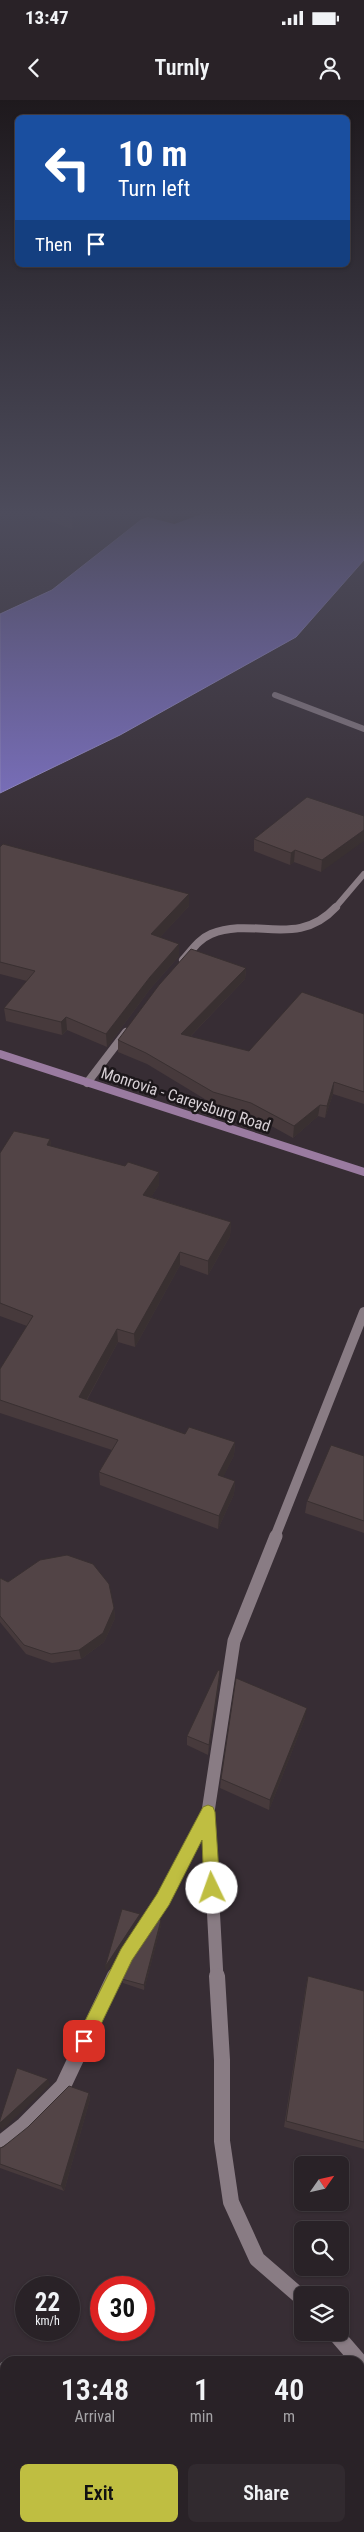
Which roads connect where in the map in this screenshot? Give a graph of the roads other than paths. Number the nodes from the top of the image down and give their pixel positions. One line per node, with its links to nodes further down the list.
1 (275, 695): 2 (street)
2 (364, 729)
3 (364, 874): 4 (street)
4 (178, 966)
5 (132, 1023): 7 (street)
6 (0, 1054): 7 (main road, Monrovia - Careysburg Road)
7 (87, 1083): 8 (main road, Monrovia - Careysburg Road)
8 (364, 1172)
9 (364, 1312): 10 (street)
10 (208, 1812): 11 (street); 12 (street)
11 (0, 2144)
12 (294, 2291)
13 (342, 2341): 14 (street)
14 (354, 2356)

